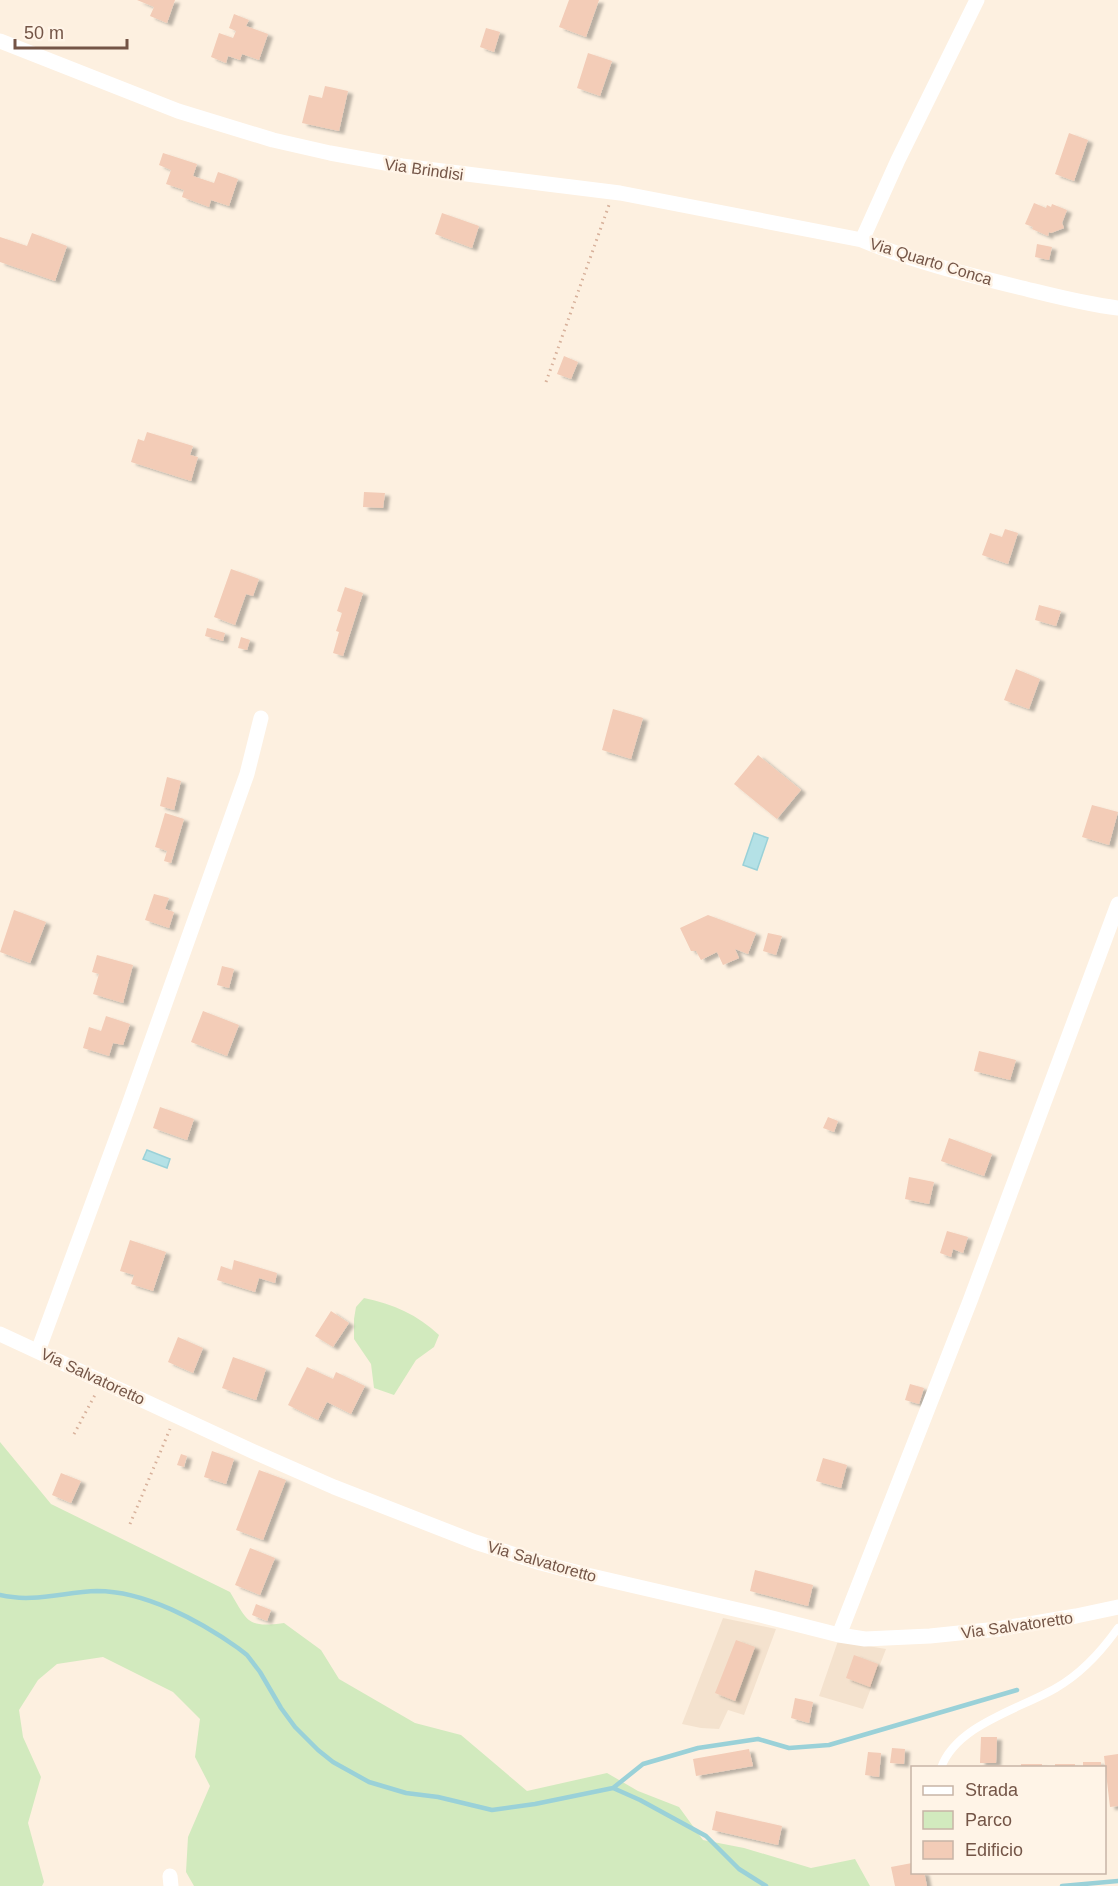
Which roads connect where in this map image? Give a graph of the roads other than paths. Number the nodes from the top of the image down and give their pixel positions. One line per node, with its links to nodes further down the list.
1 (977, 0): 3 (street, Via Quarto Conca)
2 (0, 41): 3 (street, Via Brindisi)
3 (862, 240): 4 (street, Via Quarto Conca)
4 (1118, 308)
5 (261, 718): 8 (street)
6 (1118, 904): 11 (street)
7 (0, 1334): 8 (street, Via Salvatoretto)
8 (38, 1351): 11 (street, Via Salvatoretto)
9 (1118, 1607): 11 (street, Via Salvatoretto)
10 (1118, 1628): 12 (lane)
11 (839, 1635)
12 (941, 1766)

